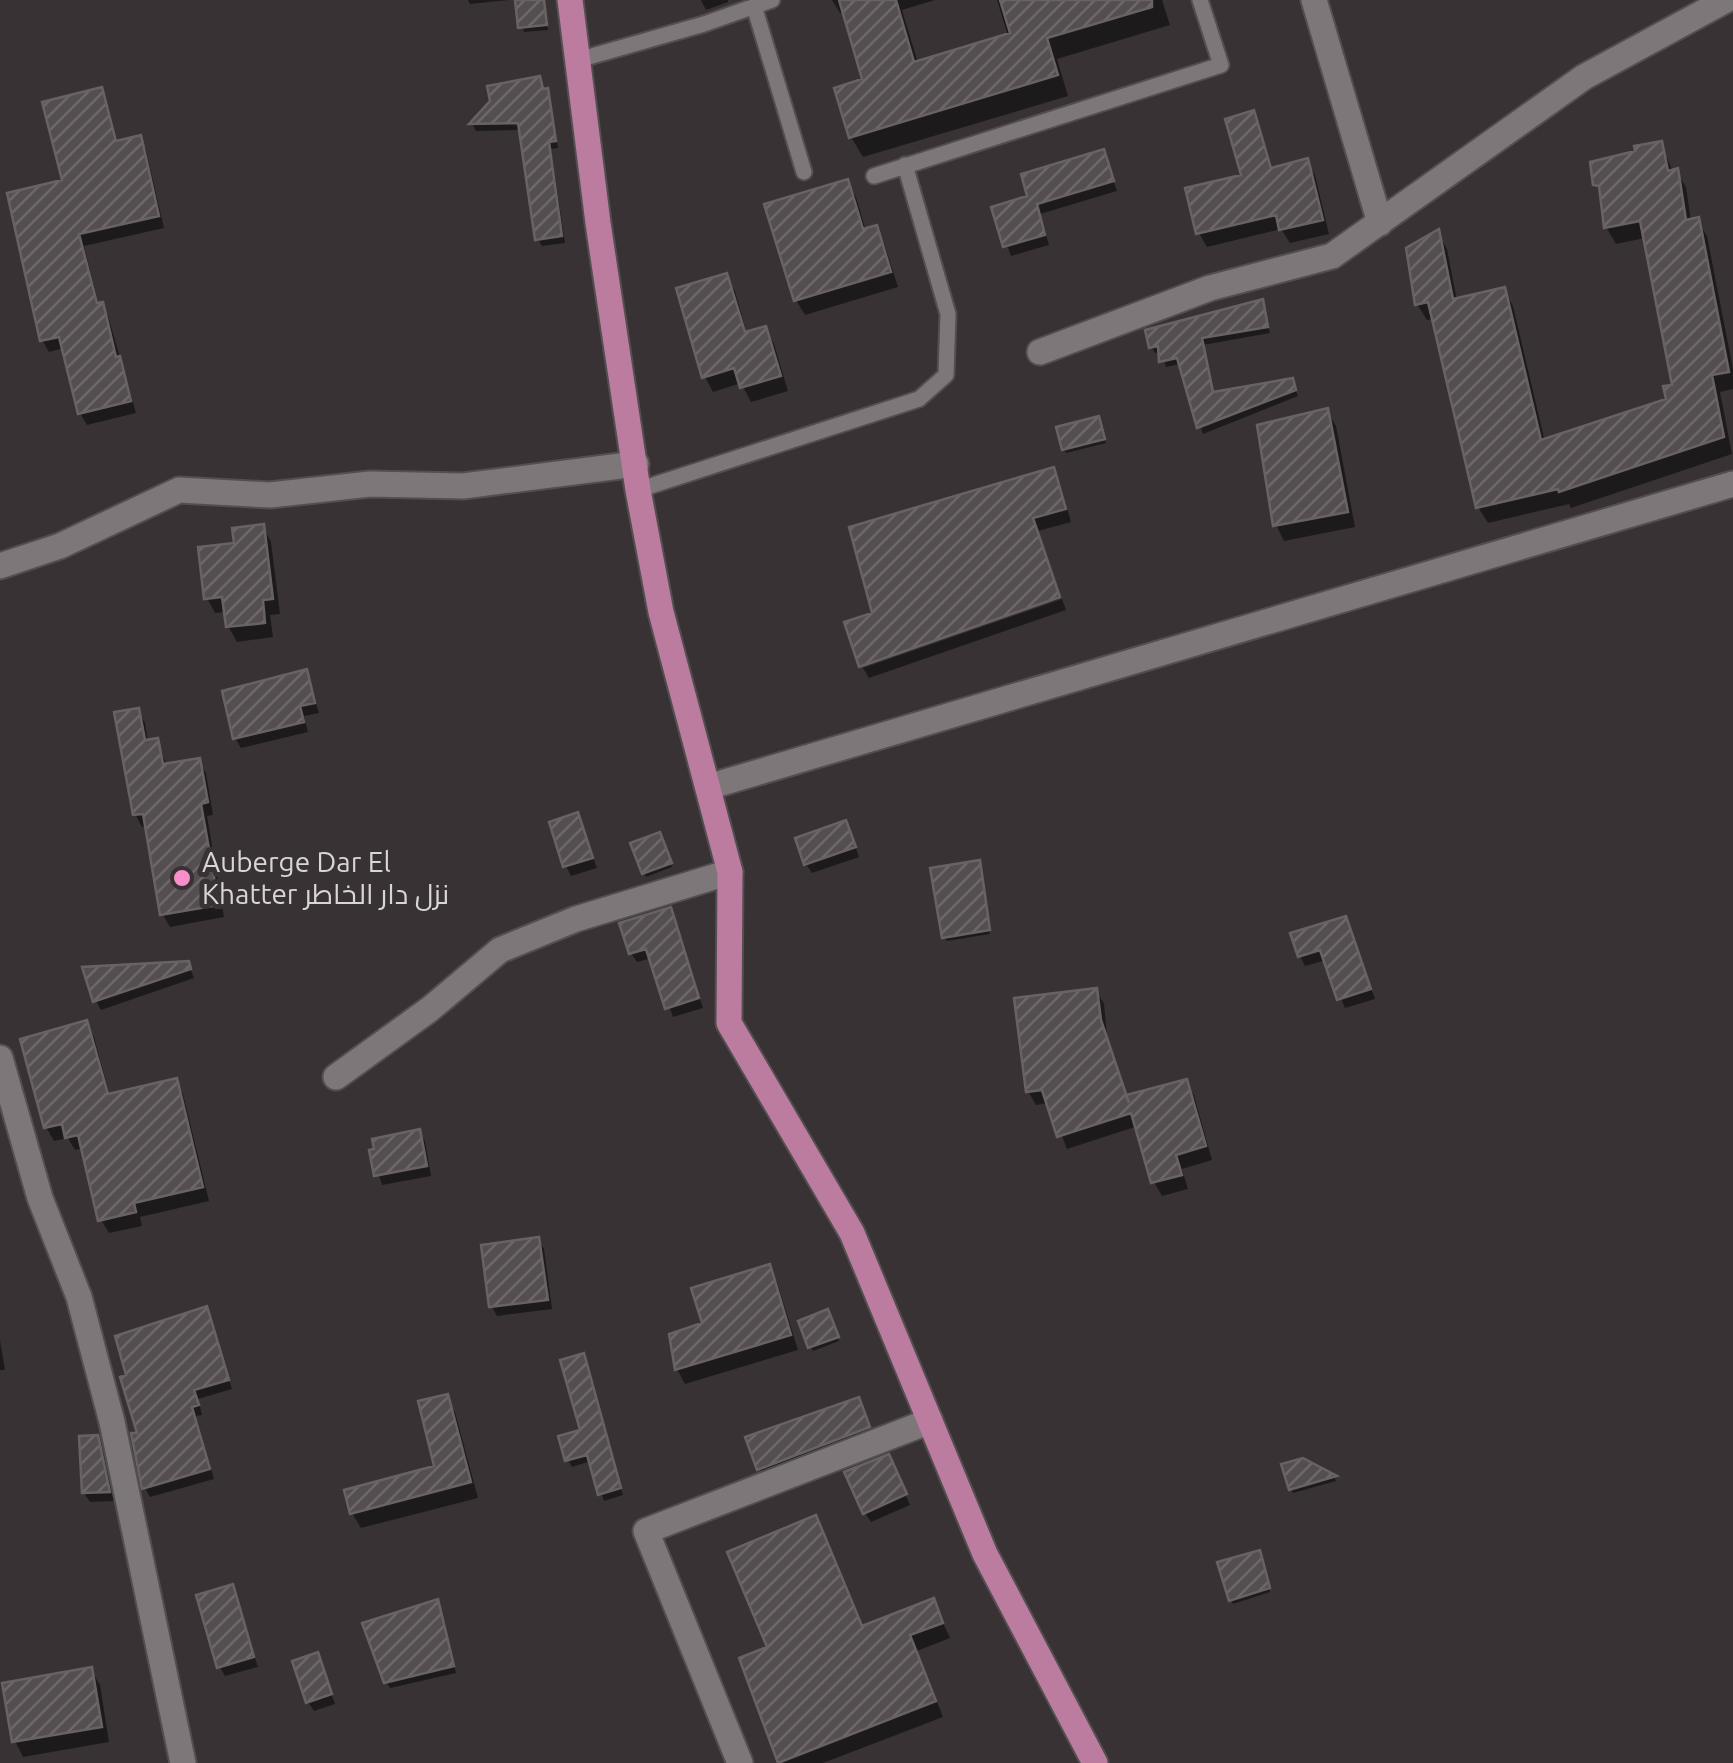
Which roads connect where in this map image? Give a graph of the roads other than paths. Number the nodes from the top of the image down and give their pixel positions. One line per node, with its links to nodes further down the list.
1 (570, 0): 7 (main road)
2 (772, 0): 6 (lane)
3 (1200, 0): 8 (lane)
4 (1314, 0): 11 (street)
5 (1726, 0): 11 (street)
6 (754, 6): 7 (lane); 9 (lane)
7 (578, 60): 13 (main road)
8 (905, 166): 10 (lane); 15 (lane)
9 (804, 172)
10 (874, 176)
11 (1380, 223): 12 (street)
12 (1040, 352)
13 (636, 464): 15 (main road); 16 (street)
14 (1733, 484): 17 (street)
15 (638, 490): 17 (main road)
16 (0, 566)
17 (708, 787): 18 (main road)
18 (730, 872): 20 (street); 21 (main road)
19 (0, 1058): 22 (street)
20 (336, 1077)
21 (930, 1421): 23 (street); 24 (main road)
22 (183, 1763)
23 (740, 1763)
24 (1095, 1763)

